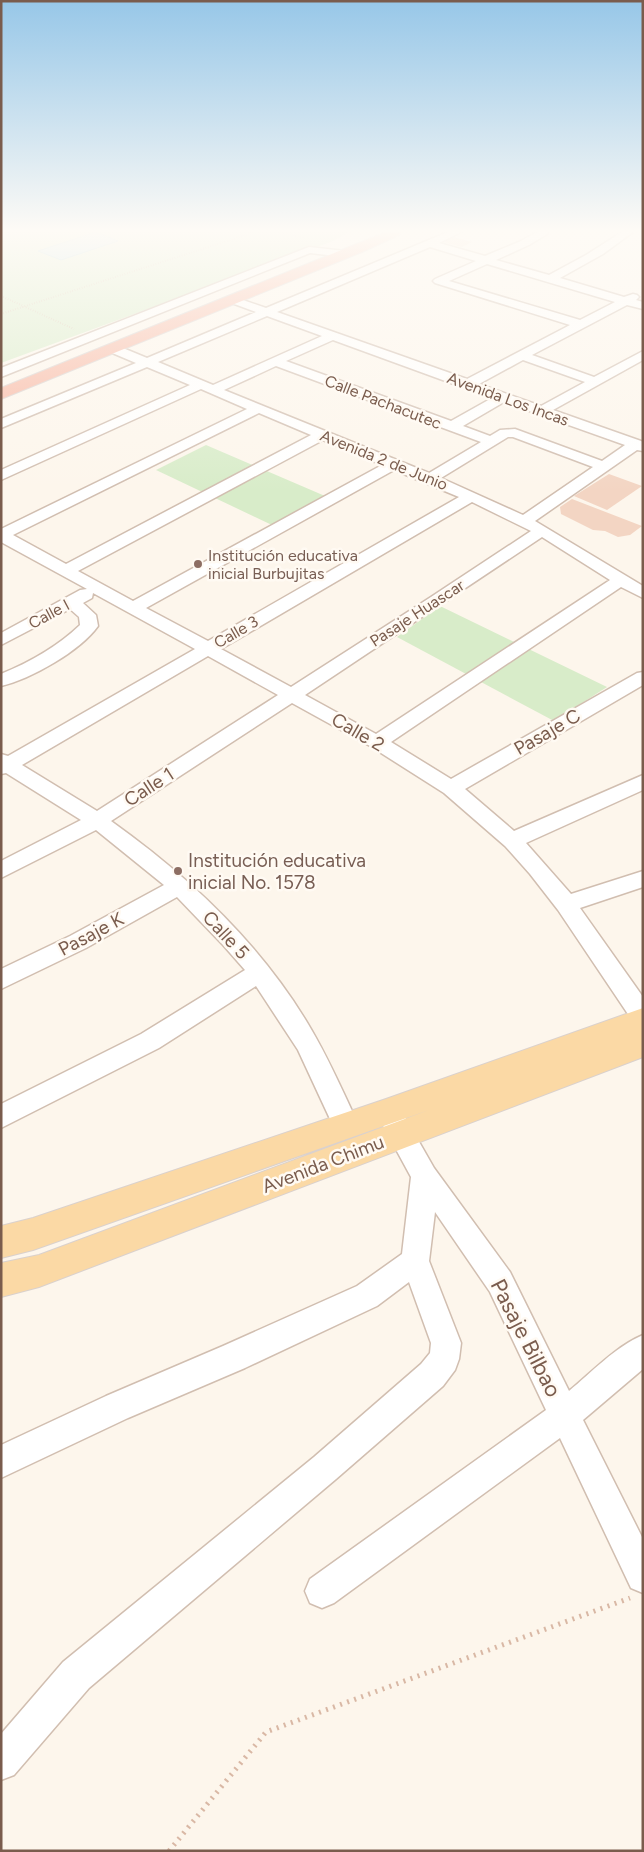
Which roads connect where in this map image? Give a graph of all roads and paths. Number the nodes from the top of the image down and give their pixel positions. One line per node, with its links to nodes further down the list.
1 (51, 318): 9 (path)
2 (138, 318): 16 (street)
3 (188, 318): 11 (highway)
4 (251, 318): 15 (street)
5 (284, 318): 10 (street, Avenida Los Incas)
6 (561, 318): 8 (street)
7 (591, 318): 8 (street)
8 (579, 324): 12 (street)
9 (79, 332)
10 (332, 336): 14 (street); 18 (street, Avenida Los Incas)
11 (114, 349): 15 (street, Avenida 2 de Junio); 20 (highway)
12 (520, 355): 17 (street); 18 (street)
13 (643, 355): 17 (street)
14 (276, 362): 19 (street); 25 (street, Calle Pachacutec)
15 (147, 363): 19 (street, Avenida 2 de Junio); 24 (street)
16 (1, 373)
17 (597, 382): 23 (street)
18 (468, 384): 21 (street, Avenida Los Incas)
19 (207, 387): 22 (street, Avenida 2 de Junio); 31 (street)
20 (1, 394)
21 (503, 397): 23 (street, Avenida Los Incas); 25 (street)
22 (257, 409): 26 (street, Avenida 2 de Junio); 36 (street)
23 (542, 411): 28 (street, Avenida Los Incas)
24 (1, 424)
25 (451, 428): 27 (street, Calle Pachacutec)
26 (322, 435): 29 (street, Avenida 2 de Junio); 37 (street)
27 (491, 441): 30 (street); 32 (street)
28 (638, 441): 30 (street)
29 (394, 464): 32 (street, Avenida 2 de Junio); 42 (street)
30 (603, 466): 34 (street)
31 (1, 476)
32 (430, 479): 33 (street, Avenida 2 de Junio)
33 (470, 496): 34 (street, Avenida 2 de Junio); 44 (street, Calle 3)
34 (524, 521): 35 (street, Avenida 2 de Junio)
35 (542, 530): 38 (street, Avenida 2 de Junio); 47 (street, Pasaje Huascar)
36 (1, 535): 37 (street, Calle 2)
37 (66, 571): 39 (street, Calle 2)
38 (622, 579): 40 (street, Avenida 2 de Junio); 48 (street)
39 (98, 588): 41 (street, Calle I); 42 (street, Calle 2)
40 (643, 592)
41 (72, 602): 43 (street, Calle I); 46 (street)
42 (133, 608): 44 (street, Calle 2)
43 (1, 640)
44 (207, 648): 47 (street, Calle 2); 49 (street, Calle 3)
45 (643, 677): 51 (street, Pasaje C)
46 (1, 681)
47 (292, 695): 48 (street, Calle 2); 52 (street, Calle 1)
48 (377, 742): 51 (street, Calle 2)
49 (3, 764): 52 (street, Calle 5)
50 (643, 782): 53 (street)
51 (451, 788): 53 (street, Calle 2)
52 (96, 821): 54 (street, Calle 1); 56 (street, Calle 5)
53 (512, 841): 57 (street, Calle 2)
54 (1, 870)
55 (643, 879): 57 (street)
56 (180, 886): 58 (street, Calle 5); 59 (street, Pasaje K)
57 (566, 904): 60 (street, Calle 2)
58 (260, 972): 63 (street); 65 (street, Calle 5)
59 (1, 980)
60 (643, 1016)
61 (643, 1020): 64 (main road, Avenida Chimu)
62 (643, 1044): 64 (main road, Avenida Chimu)
63 (1, 1117)
64 (395, 1123): 65 (main road, Avenida Chimu); 66 (street, Pasaje Bilbao); 69 (main road, Avenida Chimu)
65 (346, 1126): 67 (main road, Avenida Chimu)
66 (425, 1176): 68 (street); 71 (street, Pasaje Bilbao)
67 (1, 1242)
68 (415, 1261): 72 (street); 75 (street)
69 (1, 1280)
70 (643, 1350): 71 (street)
71 (566, 1415): 73 (street, Pasaje Bilbao); 74 (street)
72 (1, 1462)
73 (638, 1587): 76 (path)
74 (322, 1591)
75 (1, 1762)
76 (169, 1851)

